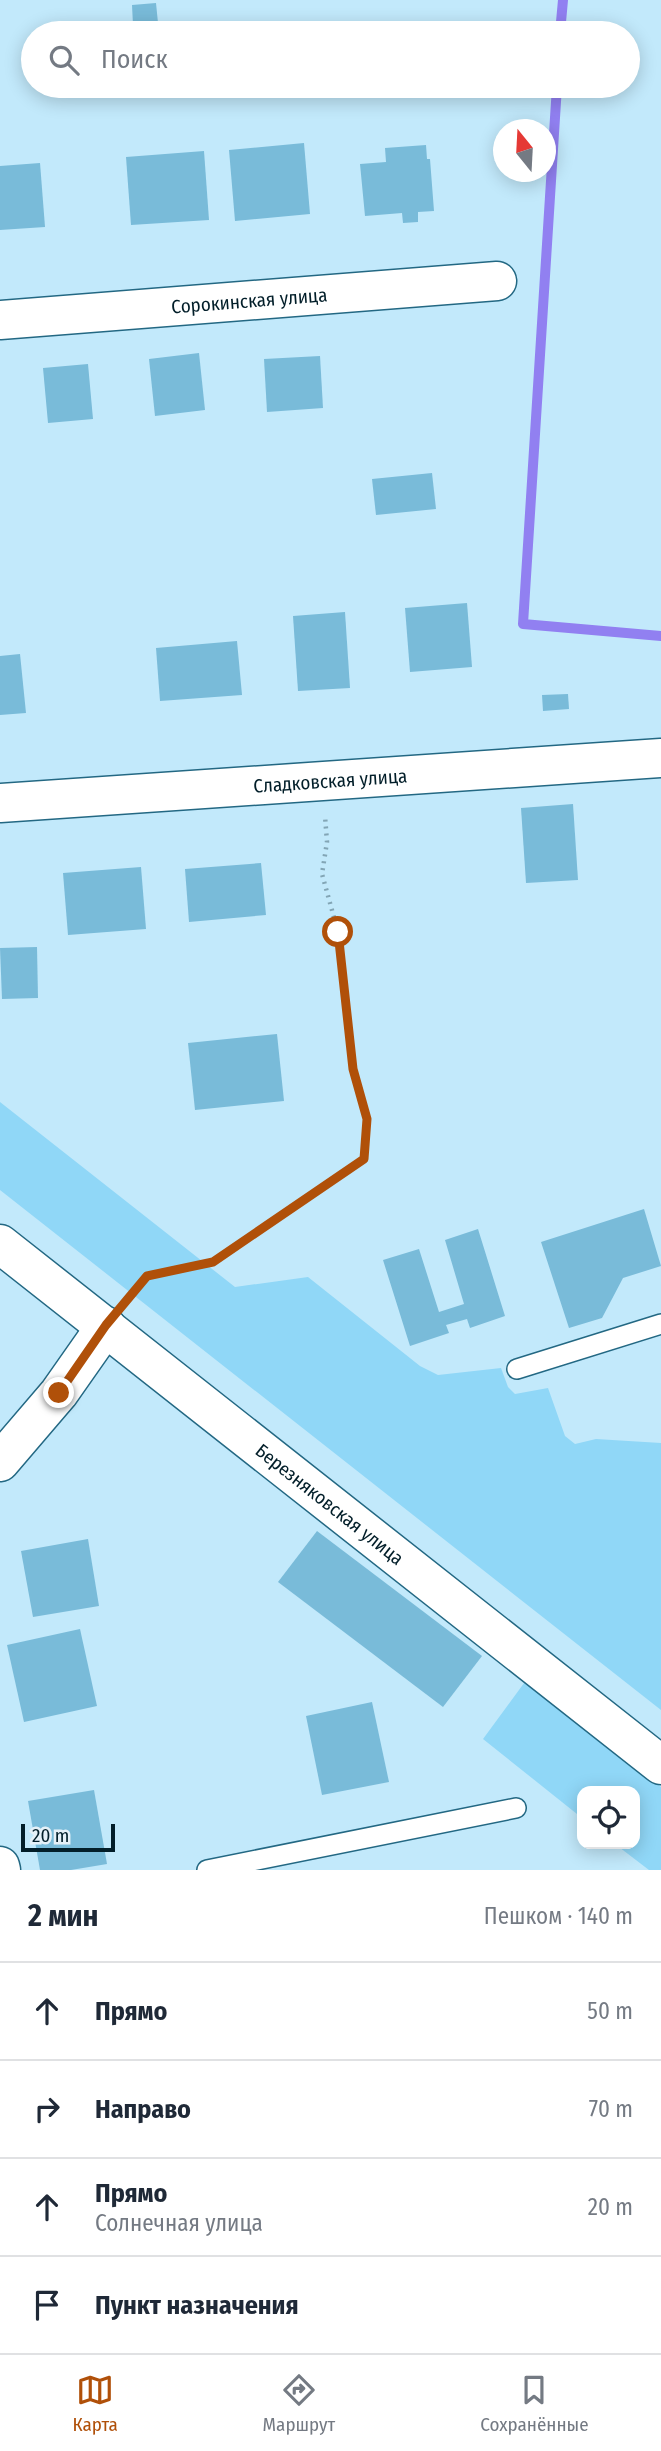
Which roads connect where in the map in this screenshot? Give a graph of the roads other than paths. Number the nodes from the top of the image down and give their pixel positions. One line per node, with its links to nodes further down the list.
1 (498, 281): 2 (street, Сорокинская улица)
2 (0, 320)
3 (661, 758): 4 (street, Сладковская улица)
4 (0, 803)
5 (0, 1244): 7 (street, Березняковская улица)
6 (661, 1324): 8 (lane)
7 (106, 1325): 9 (street); 10 (street, Березняковская улица)
8 (517, 1369)
9 (0, 1462)
10 (661, 1765)
11 (516, 1808): 12 (lane)
12 (207, 1870)

